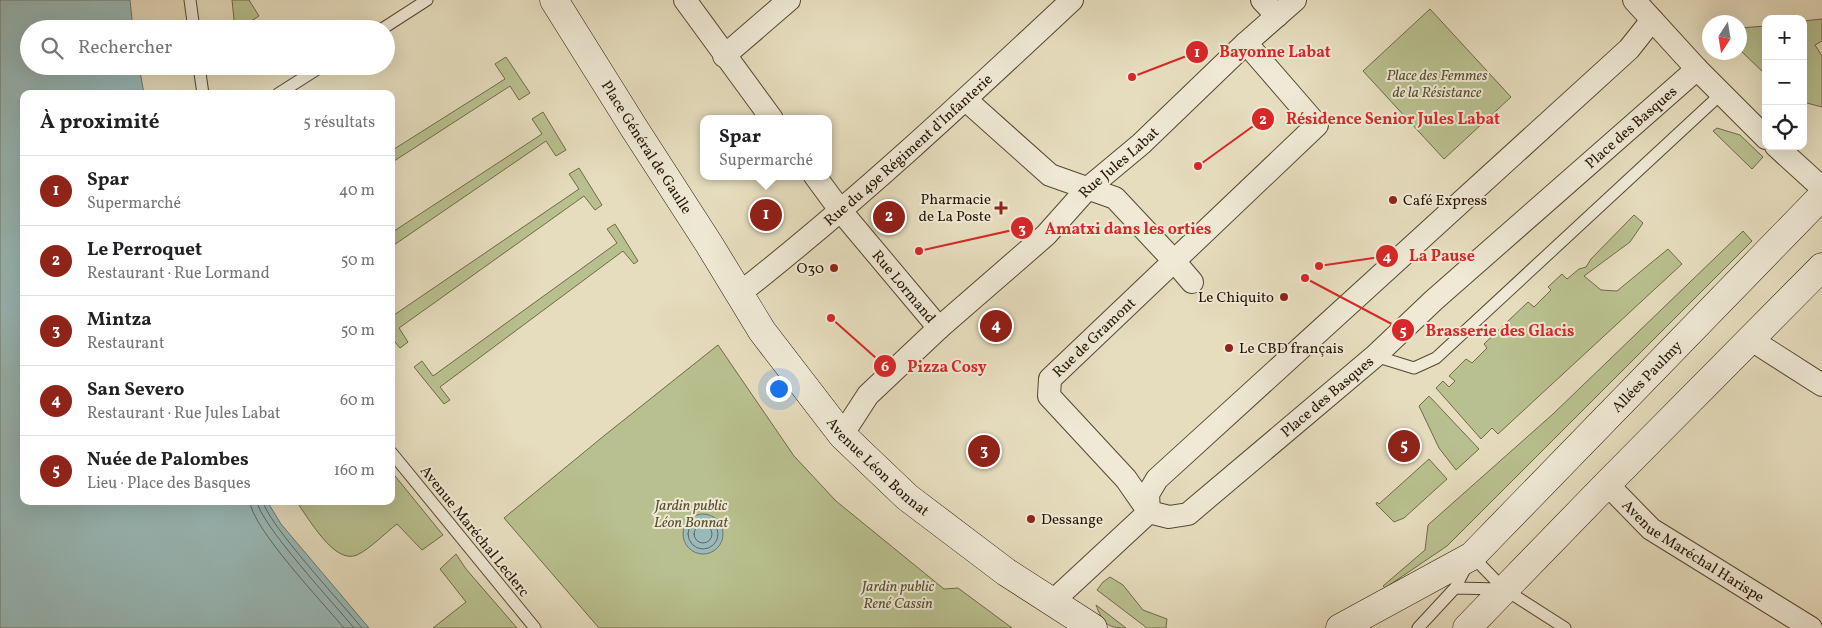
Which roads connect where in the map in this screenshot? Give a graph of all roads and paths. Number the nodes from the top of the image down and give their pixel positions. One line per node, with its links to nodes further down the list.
1 (190, 0): 10 (lane)
2 (427, 0): 12 (lane)
3 (554, 0): 33 (main road, Place Général de Gaulle)
4 (685, 0): 14 (street)
5 (789, 0): 14 (street)
6 (1072, 0): 21 (street, Rue du 49e Régiment d'Infanterie)
7 (1295, 0): 9 (street, Rue Jules Labat)
8 (1634, 0): 11 (street)
9 (1270, 8): 13 (street, Rue Jules Labat)
10 (193, 20)
11 (1652, 20): 15 (street); 41 (street)
12 (395, 21)
13 (1246, 43): 26 (street, Rue Jules Labat); 30 (street, Rue de Gramont)
14 (724, 56): 22 (street)
15 (1697, 69): 20 (street); 36 (street, Place des Basques)
16 (200, 75): 18 (lane)
17 (308, 75): 19 (lane)
18 (202, 90)
19 (284, 90)
20 (1721, 94): 23 (street); 36 (lane)
21 (966, 100): 26 (street); 29 (street, Rue du 49e Régiment d'Infanterie)
22 (769, 115)
23 (1762, 134)
24 (1780, 150): 27 (street)
25 (818, 180): 29 (street, Rue Lormand)
26 (1087, 188): 30 (street); 34 (street, Rue Jules Labat)
27 (1822, 188)
28 (1822, 196): 42 (main road, Allées Paulmy)
29 (840, 210): 33 (street, Rue du 49e Régiment d'Infanterie); 34 (street, Rue Lormand)
30 (1175, 262): 32 (street); 41 (street, Rue de Gramont)
31 (1822, 267): 35 (main road)
32 (1192, 282)
33 (740, 293): 38 (main road, Avenue Léon Bonnat)
34 (939, 328): 38 (street, Rue Jules Labat)
35 (1750, 339): 37 (street); 40 (main road)
36 (1375, 356): 41 (street, Place des Basques)
37 (1822, 385)
38 (842, 435): 45 (main road, Avenue Léon Bonnat)
39 (395, 457): 46 (lane, Avenue Maréchal Leclerc)
40 (1607, 484): 44 (main road); 53 (street, Avenue Maréchal Harispe)
41 (1148, 512): 45 (street)
42 (1472, 556): 43 (lane, Allées Paulmy); 44 (lane); 49 (main road, Allées Paulmy)
43 (1455, 588): 44 (lane); 50 (lane, Allées Paulmy)
44 (1504, 589): 51 (main road); 52 (lane)
45 (1053, 602): 47 (main road, Avenue Léon Bonnat); 48 (main road, Avenue Léon Bonnat)
46 (535, 628)
47 (1071, 628)
48 (1093, 628)
49 (1340, 628)
50 (1418, 628)
51 (1467, 628)
52 (1565, 628)
53 (1811, 628)

